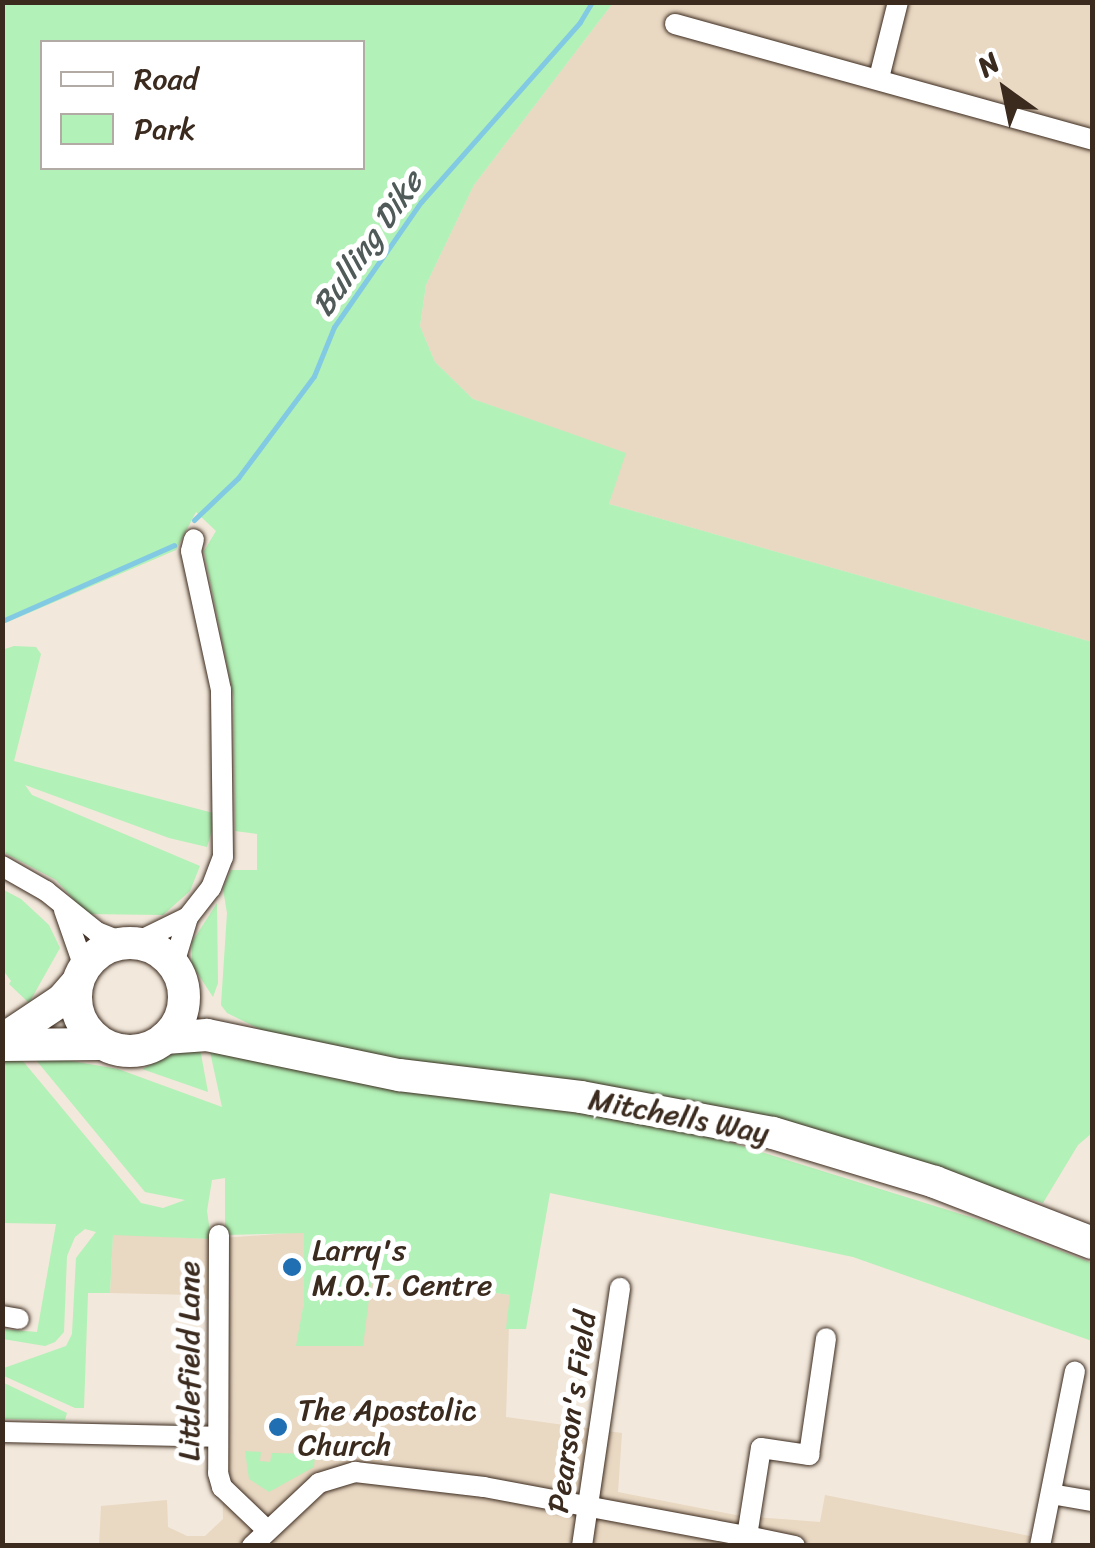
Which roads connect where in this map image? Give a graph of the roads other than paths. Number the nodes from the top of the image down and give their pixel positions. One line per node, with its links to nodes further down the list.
1 (898, 2): 3 (street)
2 (675, 24): 3 (street)
3 (879, 78): 4 (street)
4 (1092, 140)
5 (194, 540): 8 (street)
6 (2, 866): 7 (street)
7 (64, 910): 9 (street); 11 (street)
8 (188, 918): 9 (street); 10 (street)
9 (129, 942): 10 (main road); 11 (main road)
10 (178, 970): 12 (main road); 13 (main road, Mitchells Way)
11 (80, 975): 14 (main road); 15 (main road)
12 (165, 1038): 13 (main road, Mitchells Way); 15 (main road)
13 (252, 1042): 17 (main road, Mitchells Way)
14 (2, 1043): 15 (main road)
15 (102, 1044)
16 (219, 1235): 22 (street, Littlefield Lane)
17 (1092, 1242)
18 (620, 1288): 25 (street, Pearson's Field)
19 (826, 1338): 27 (street)
20 (1075, 1371): 23 (street)
21 (2, 1432): 22 (street)
22 (216, 1437): 26 (street, Littlefield Lane)
23 (1050, 1494): 24 (street); 31 (street)
24 (1092, 1502)
25 (588, 1506): 26 (street); 27 (street); 29 (street, Pearson's Field)
26 (266, 1528): 28 (street)
27 (748, 1536): 30 (street)
28 (252, 1546)
29 (582, 1546)
30 (794, 1546)
31 (1040, 1546)

